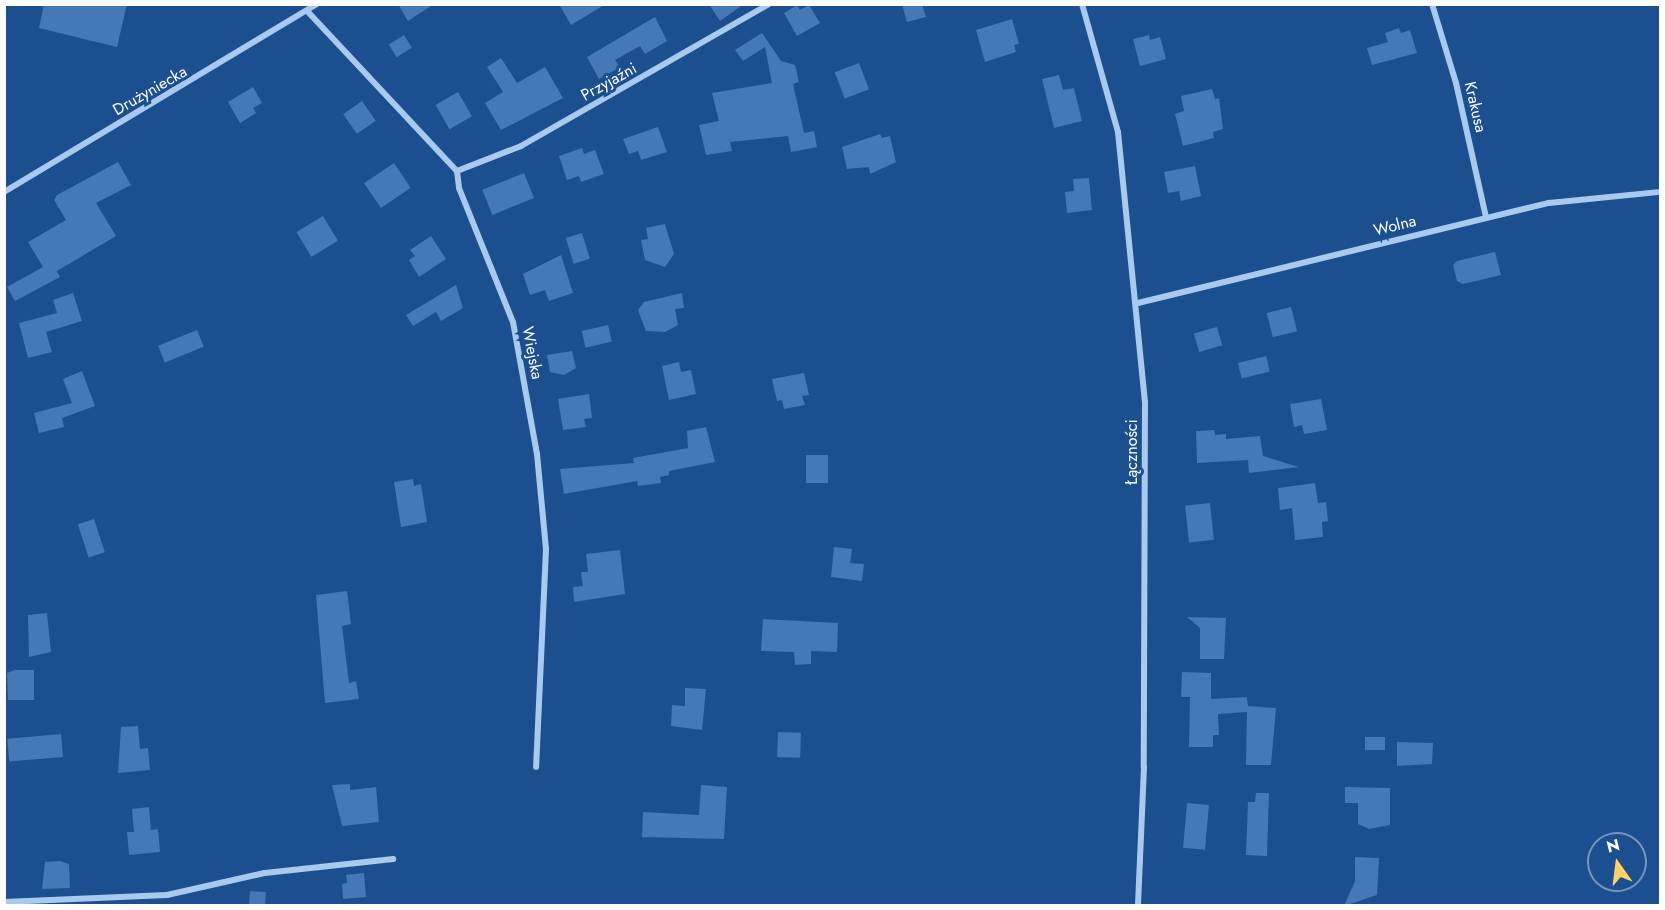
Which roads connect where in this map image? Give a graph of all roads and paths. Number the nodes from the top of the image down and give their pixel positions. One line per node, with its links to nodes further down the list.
1 (317, 4): 5 (street, Drużyniecka)
2 (769, 4): 6 (street, Przyjaźni)
3 (1082, 4): 10 (street, Łączności)
4 (1432, 4): 9 (street, Krakusa)
5 (309, 13): 6 (street, Wiejska); 7 (street, Drużyniecka)
6 (457, 171): 11 (street, Wiejska)
7 (4, 192)
8 (1660, 192): 9 (street, Wolna)
9 (1486, 217): 10 (street, Wolna)
10 (1138, 303): 14 (street, Łączności)
11 (536, 767)
12 (393, 859): 13 (street)
13 (4, 902)
14 (1138, 906)

